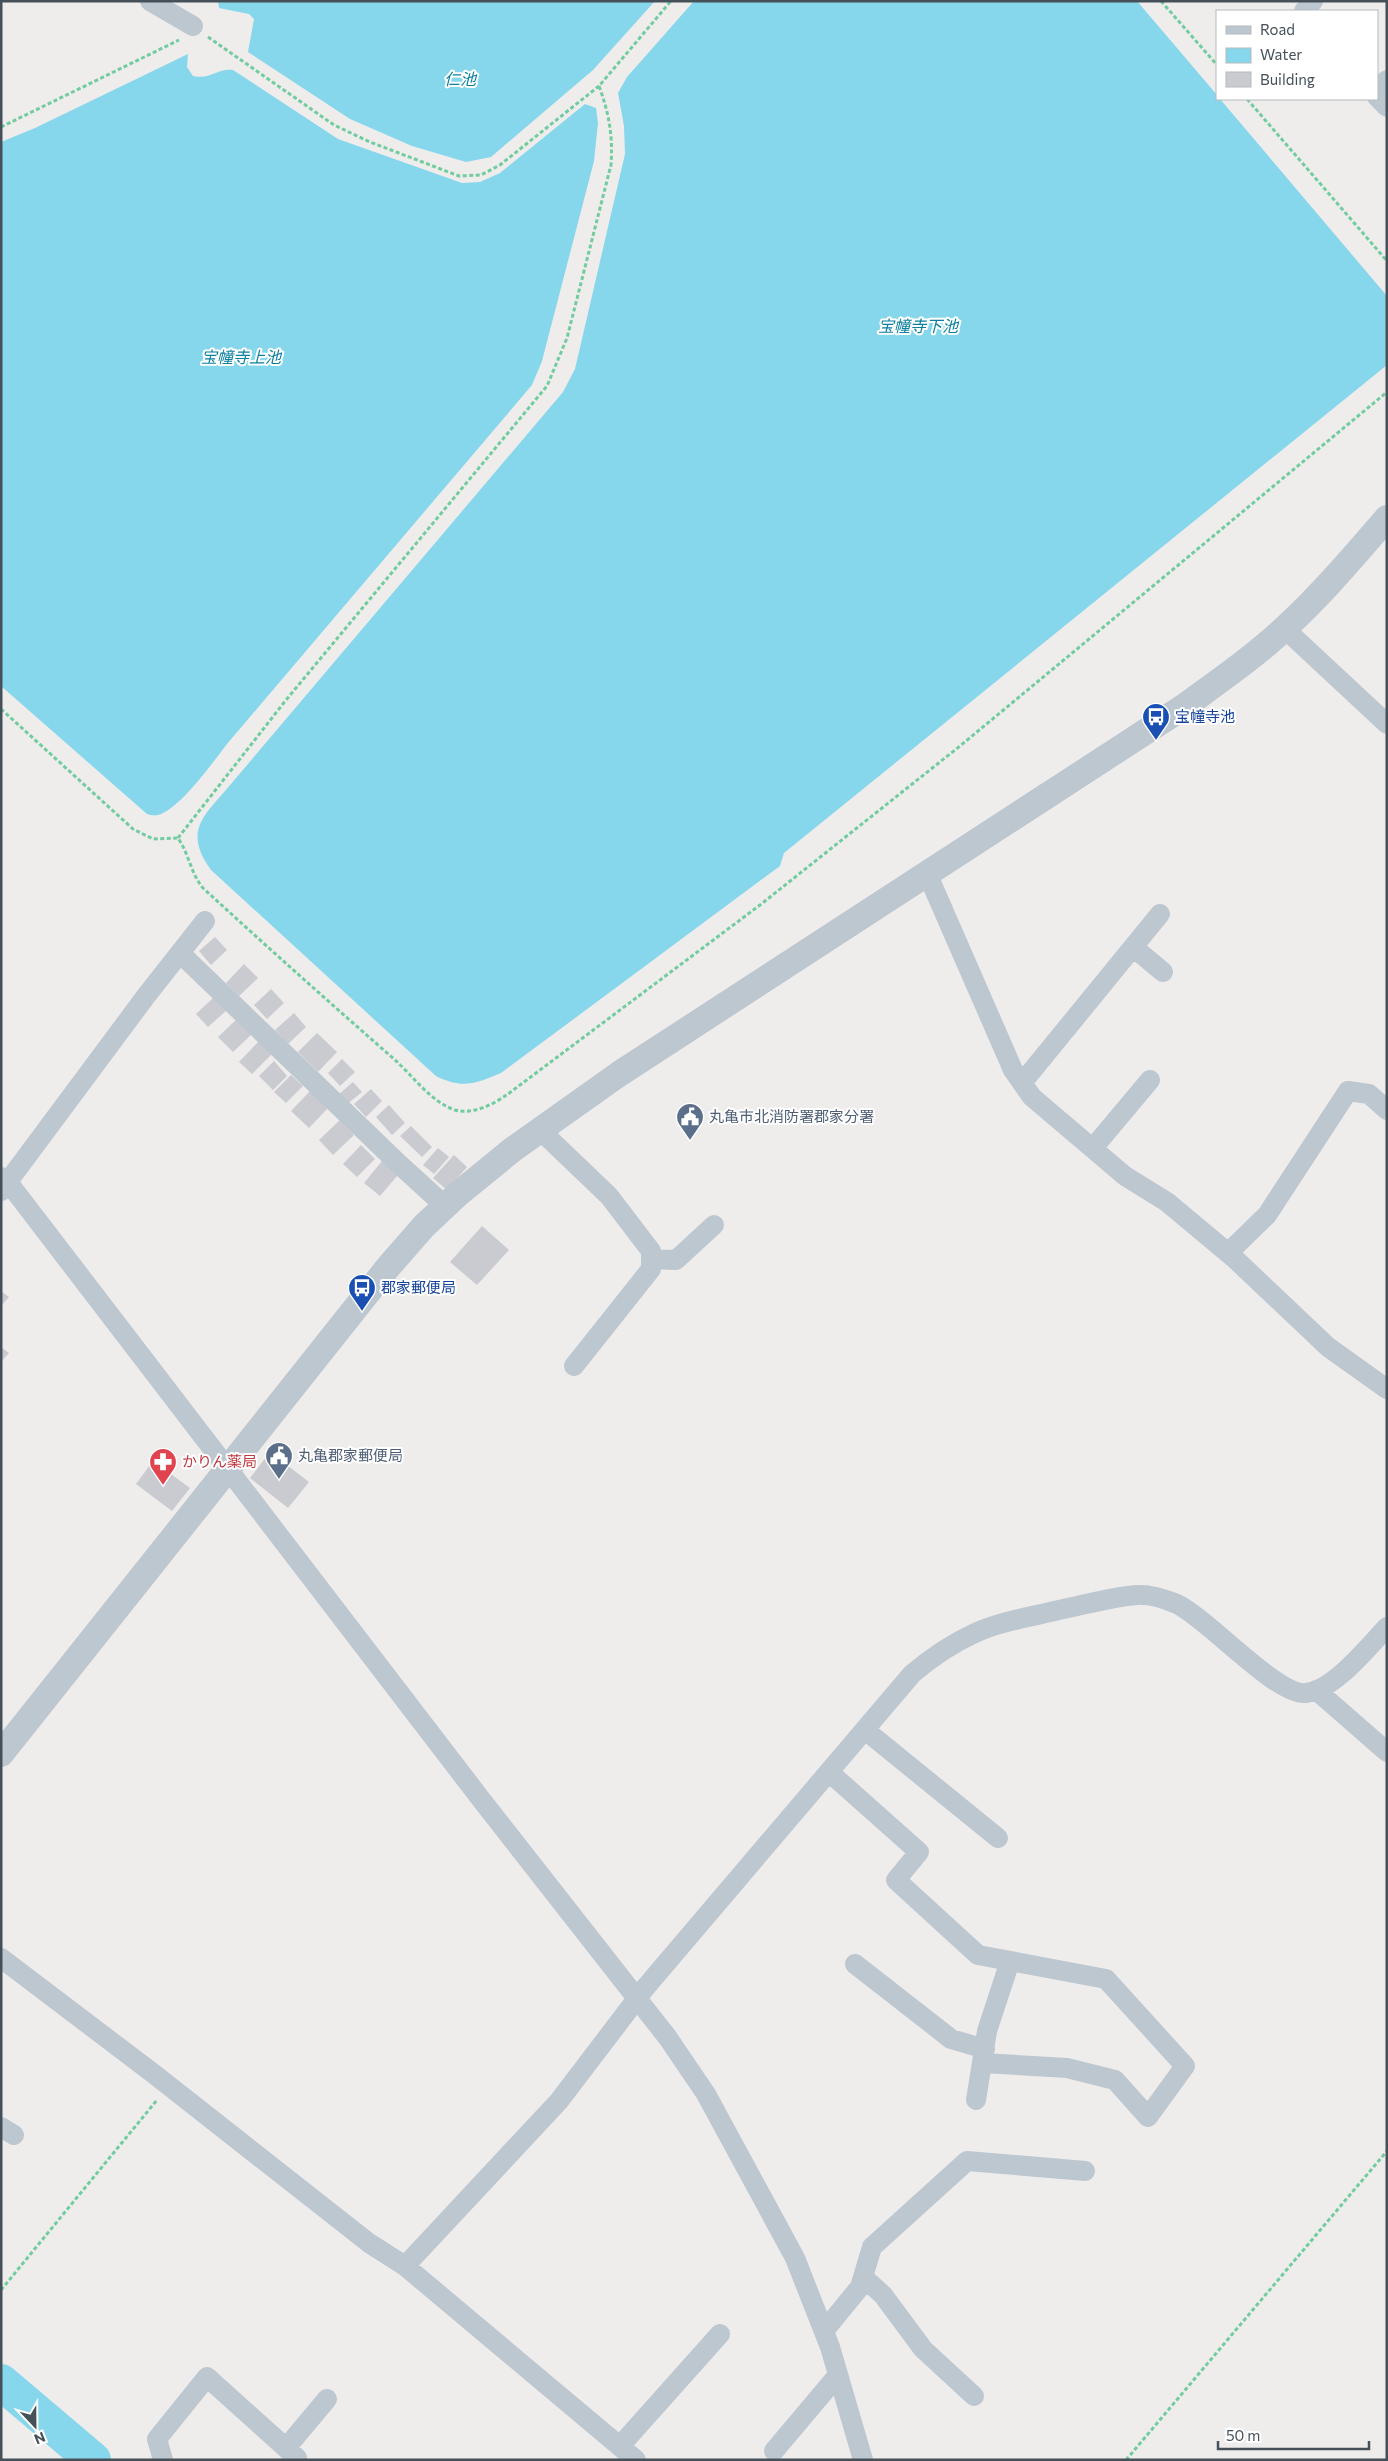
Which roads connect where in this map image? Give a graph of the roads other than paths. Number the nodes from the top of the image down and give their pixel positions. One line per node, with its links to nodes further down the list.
1 (150, 1): 2 (street)
2 (193, 26)
3 (1387, 80): 4 (street)
4 (1378, 90)
5 (1378, 98): 6 (street)
6 (1387, 107)
7 (1387, 518): 8 (street)
8 (1285, 628): 9 (street); 10 (street)
9 (1387, 724)
10 (927, 873): 17 (street); 19 (street)
11 (1160, 914): 13 (street)
12 (205, 921): 14 (street)
13 (1133, 947): 15 (street); 17 (street)
14 (180, 953): 21 (street); 22 (street)
15 (1164, 972)
16 (1150, 1080): 20 (street)
17 (1022, 1083): 20 (street)
18 (1387, 1110): 24 (street)
19 (540, 1130): 22 (street); 25 (street)
20 (1093, 1148): 24 (street)
21 (3, 1183): 28 (street)
22 (445, 1206): 28 (street)
23 (714, 1225): 25 (street)
24 (1228, 1253): 27 (street)
25 (651, 1259): 26 (street)
26 (574, 1366)
27 (1387, 1390)
28 (229, 1470): 33 (street); 39 (street)
29 (1387, 1627): 30 (street)
30 (1316, 1690): 31 (street); 32 (street)
31 (865, 1730): 34 (street); 35 (street)
32 (1387, 1752)
33 (1, 1754)
34 (829, 1772): 37 (street); 39 (street)
35 (998, 1838)
36 (1, 1958): 43 (street)
37 (1010, 1961): 40 (street); 40 (street)
38 (855, 1964): 40 (street)
39 (637, 1998): 43 (street); 45 (street)
40 (984, 2056): 41 (street)
41 (976, 2100)
42 (1084, 2171): 44 (street)
43 (405, 2266): 50 (street)
44 (863, 2278): 45 (street); 48 (street)
45 (824, 2331): 47 (street)
46 (720, 2334): 50 (street)
47 (838, 2374): 51 (street); 55 (street)
48 (974, 2396)
49 (327, 2399): 52 (street)
50 (620, 2446): 54 (street)
51 (774, 2451)
52 (294, 2456): 53 (street)
53 (163, 2460)
54 (636, 2460)
55 (863, 2460)

